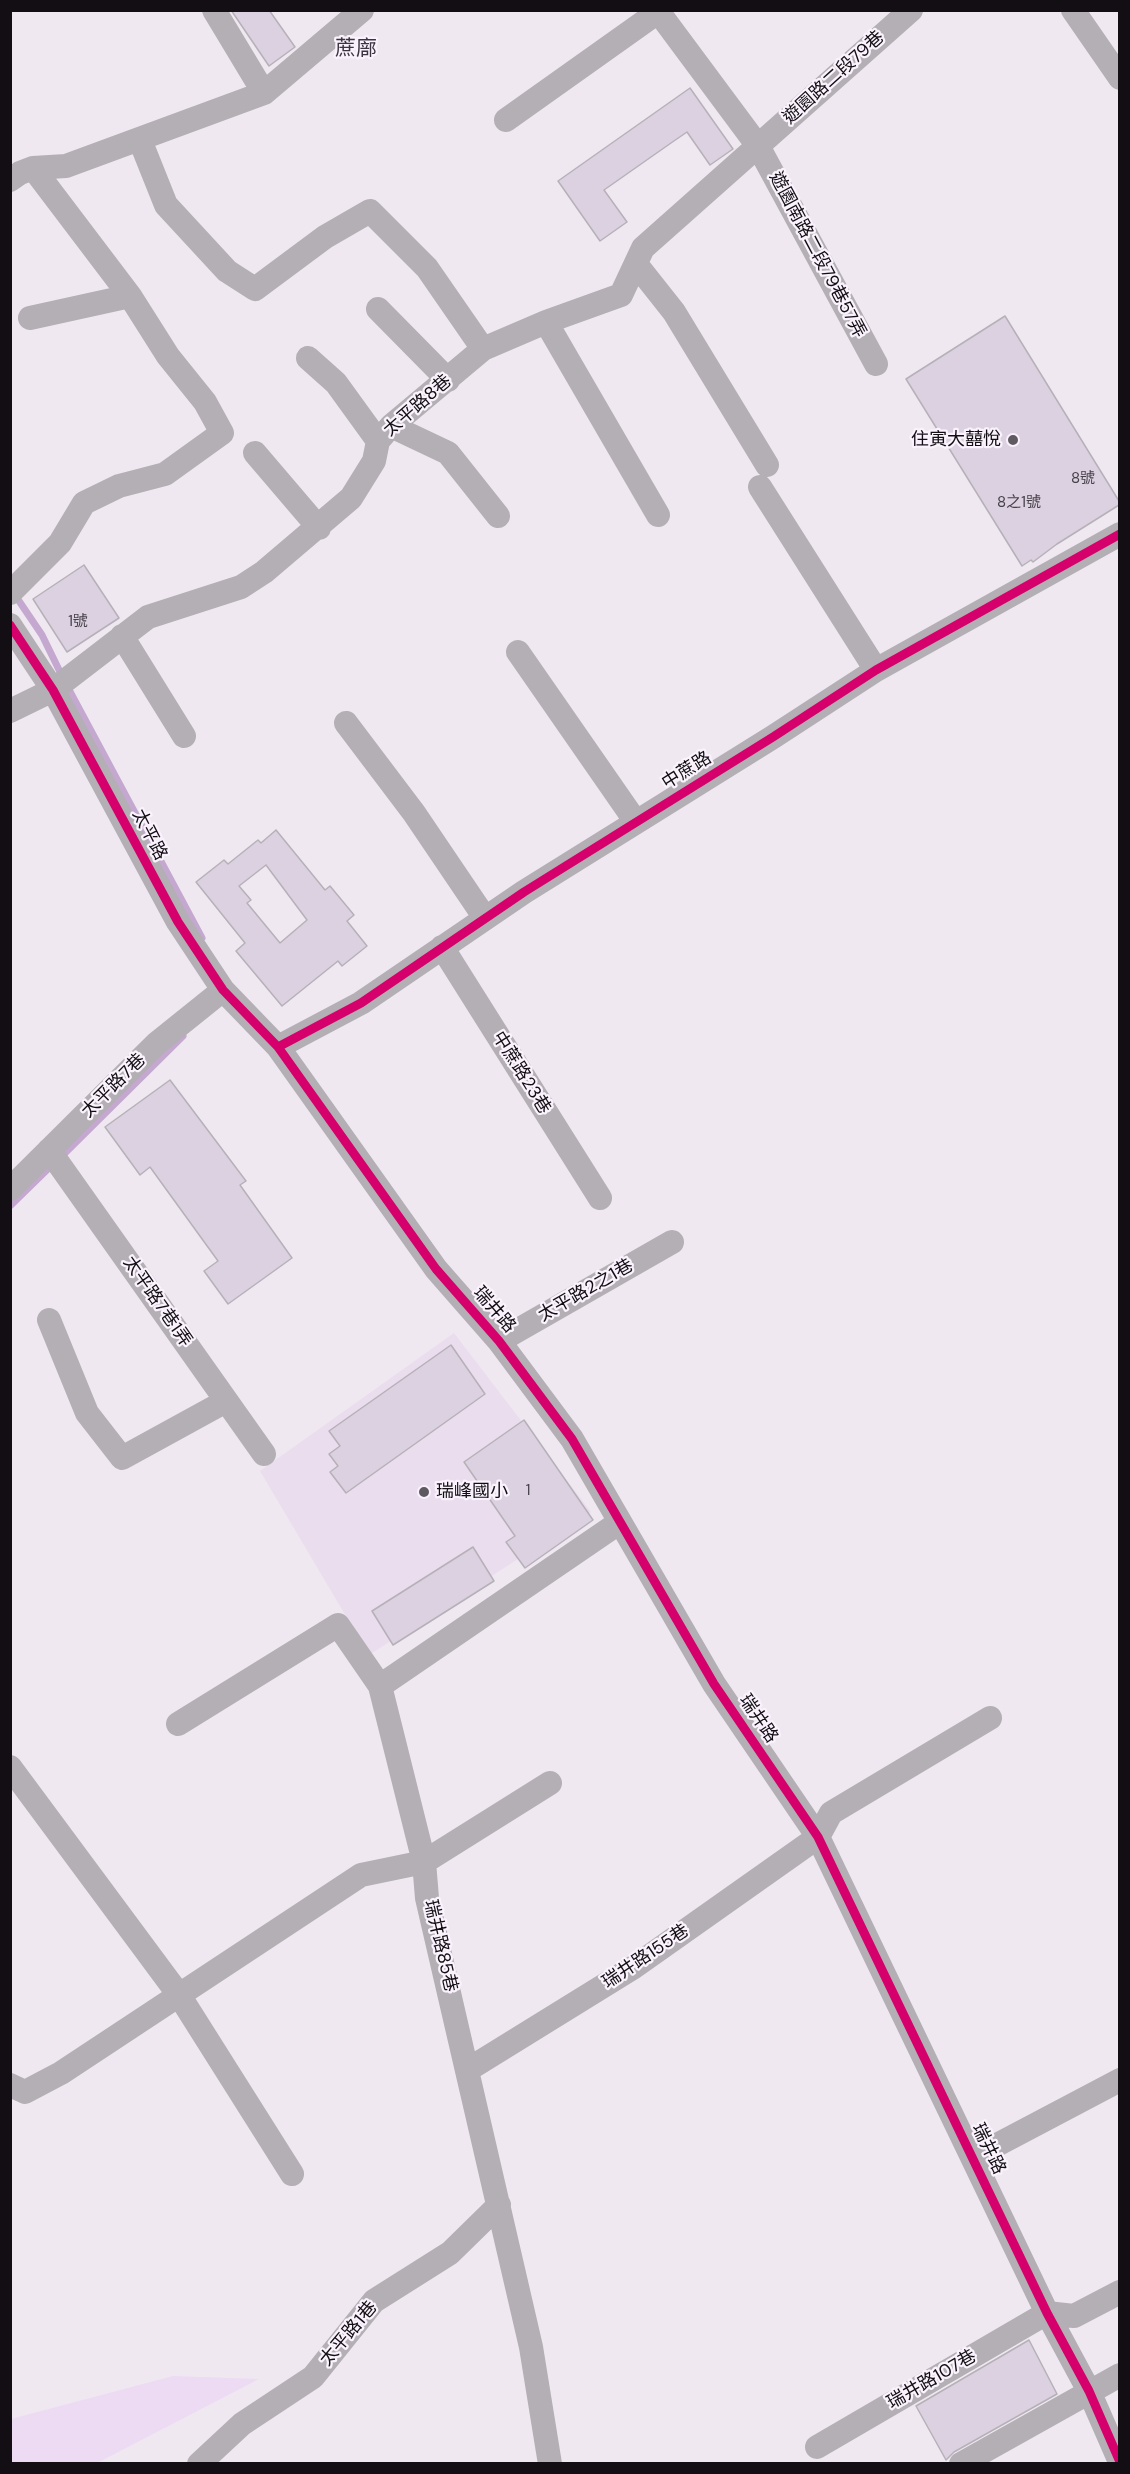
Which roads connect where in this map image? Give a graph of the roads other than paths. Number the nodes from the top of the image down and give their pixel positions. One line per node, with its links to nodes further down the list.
1 (214, 10): 7 (street)
2 (362, 10): 7 (street)
3 (911, 10): 10 (street, 遊園路二段79巷)
4 (1073, 10): 6 (street)
5 (657, 11): 8 (street); 10 (street, 遊園南路二段79巷57弄)
6 (1119, 78)
7 (264, 93): 9 (street)
8 (506, 120)
9 (140, 140): 11 (street); 17 (street)
10 (758, 146): 12 (street, 太平路8巷); 19 (street, 遊園南路二段79巷57弄)
11 (18, 171): 13 (street)
12 (636, 264): 16 (street, 太平路8巷); 31 (street)
13 (130, 296): 15 (street); 27 (street)
14 (378, 309): 20 (street)
15 (30, 318)
16 (546, 322): 17 (street, 太平路8巷); 23 (street)
17 (483, 349): 20 (street, 太平路8巷)
18 (308, 358): 21 (street)
19 (876, 364)
20 (448, 380): 21 (street, 太平路8巷)
21 (384, 434): 24 (street); 25 (street, 太平路8巷)
22 (255, 453): 25 (street)
23 (658, 515)
24 (498, 516)
25 (319, 528): 29 (street, 太平路8巷)
26 (1119, 534): 31 (street, 中蔗路)
27 (10, 593)
28 (10, 625): 32 (street, 太平路)
29 (122, 636): 32 (street, 太平路8巷); 35 (street)
30 (518, 652): 36 (street)
31 (876, 670): 36 (street, 中蔗路)
32 (53, 690): 33 (street, 太平路8巷); 39 (street, 太平路)
33 (10, 711)
34 (346, 723): 37 (street)
35 (184, 736)
36 (636, 822): 37 (street, 中蔗路)
37 (485, 918): 38 (street, 中蔗路)
38 (442, 947): 40 (street, 中蔗路); 43 (street, 中蔗路23巷)
39 (223, 990): 40 (street, 太平路); 41 (street, 太平路7巷)
40 (278, 1047): 46 (street, 瑞井路)
41 (49, 1150): 42 (street, 太平路7巷); 47 (street, 太平路7巷1弄)
42 (10, 1189)
43 (600, 1198)
44 (672, 1242): 46 (street, 太平路2之1巷)
45 (49, 1320): 47 (street)
46 (500, 1341): 49 (street, 瑞井路)
47 (226, 1401): 48 (street, 太平路7巷1弄)
48 (264, 1454)
49 (620, 1522): 50 (street); 55 (street, 瑞井路)
50 (380, 1686): 52 (street, 瑞井路85巷); 56 (street, 瑞井路85巷)
51 (990, 1718): 55 (street)
52 (178, 1724)
53 (10, 1767): 57 (street)
54 (550, 1783): 56 (street)
55 (818, 1838): 58 (street, 瑞井路155巷); 61 (street, 瑞井路)
56 (424, 1862): 57 (street); 58 (street, 瑞井路85巷)
57 (179, 1995): 60 (street); 62 (street)
58 (469, 2069): 63 (street, 瑞井路85巷)
59 (1119, 2080): 61 (street)
60 (10, 2085)
61 (974, 2157): 65 (street, 瑞井路)
62 (292, 2174)
63 (499, 2205): 70 (street, 太平路1巷); 71 (street, 瑞井路85巷)
64 (1119, 2292): 65 (street)
65 (1047, 2313): 67 (street, 瑞井路); 68 (street, 瑞井路107巷)
66 (1119, 2375): 67 (street)
67 (1089, 2391): 69 (street, 瑞井路); 72 (street)
68 (817, 2447)
69 (1119, 2462)
70 (199, 2463)
71 (550, 2463)
72 (961, 2463)

